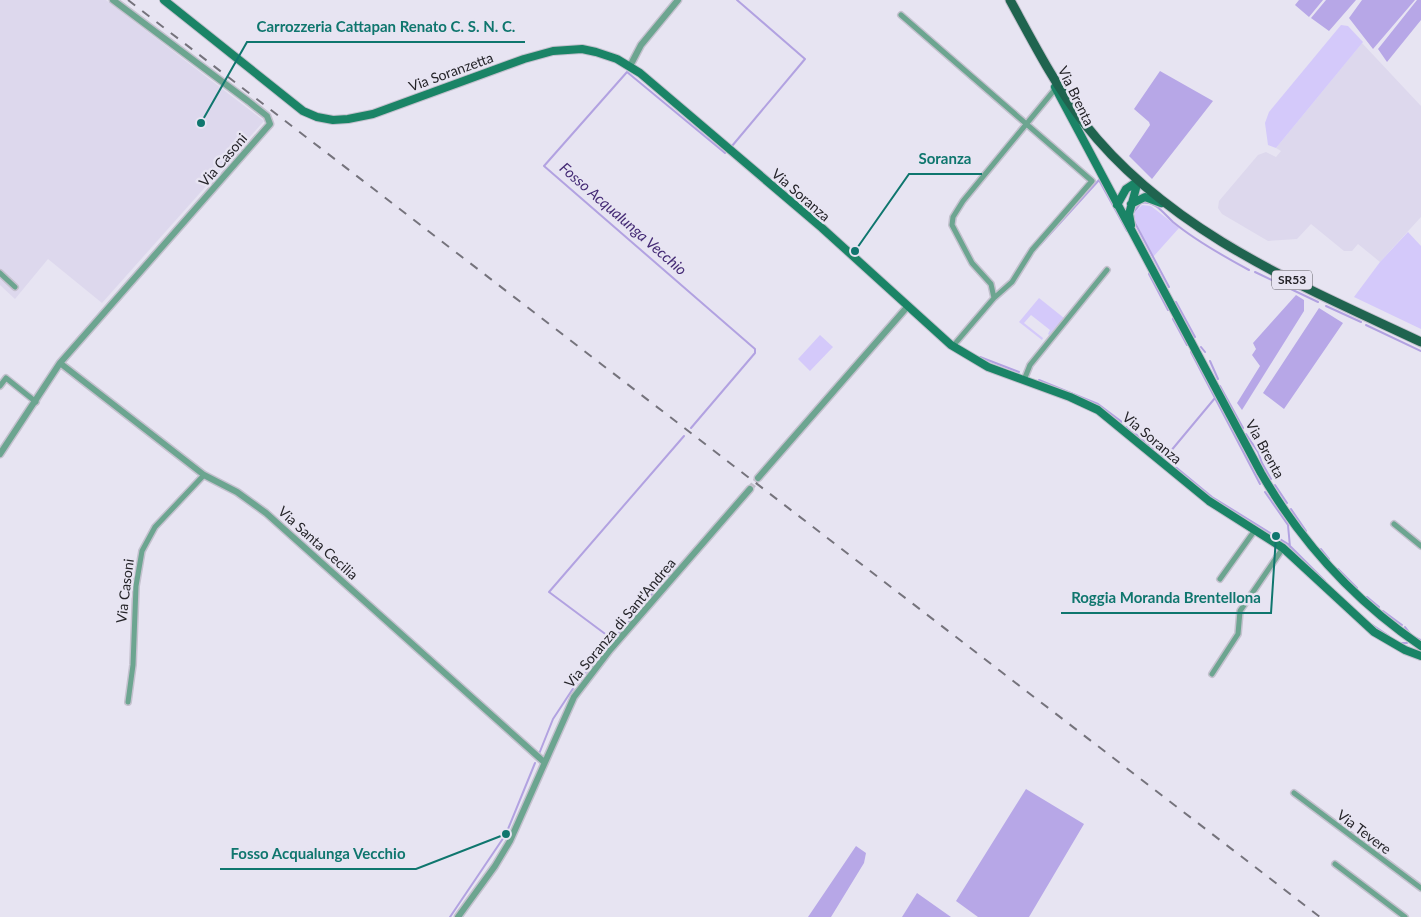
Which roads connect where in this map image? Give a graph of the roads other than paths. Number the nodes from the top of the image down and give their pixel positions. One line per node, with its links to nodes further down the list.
1 (113, 0): 22 (street, Via Casoni)
2 (164, 0): 7 (main road, Via Soranzetta)
3 (678, 0): 7 (street)
4 (1010, 0): 6 (main road, Via Brenta / SR53)
5 (901, 15): 9 (street)
6 (1041, 56): 8 (main road, Via Brenta); 10 (main road, SR53)
7 (630, 66): 19 (main road, Via Soranza)
8 (1056, 88): 9 (street); 12 (main road, Via Brenta)
9 (1026, 123): 18 (street); 18 (street)
10 (1138, 181): 11 (main road); 12 (main road); 13 (main road, SR53)
11 (1132, 204): 13 (main road); 14 (main road)
12 (1117, 205): 14 (main road, Via Brenta)
13 (1169, 206): 20 (main road, SR53)
14 (1131, 229): 35 (main road, Via Brenta)
15 (1107, 270): 23 (street)
16 (0, 273): 17 (street)
17 (16, 287)
18 (994, 298): 21 (street)
19 (908, 306): 21 (main road, Via Soranza); 28 (street)
20 (1421, 342)
21 (953, 346): 23 (main road, Via Soranza)
22 (60, 363): 25 (street); 27 (street, Via Santa Cecilia)
23 (1024, 380): 31 (main road, Via Soranza)
24 (0, 386): 25 (street)
25 (36, 402): 26 (street)
26 (0, 454)
27 (204, 475): 38 (street, Via Casoni); 39 (street, Via Santa Cecilia)
28 (758, 478)
29 (750, 488): 39 (street, Via Soranza di Sant'Andrea)
30 (1394, 524): 32 (street)
31 (1255, 530): 33 (main road, Via Soranza); 34 (street)
32 (1421, 546)
33 (1283, 548): 36 (main road, Via Soranza); 37 (street)
34 (1220, 579)
35 (1421, 646)
36 (1421, 656)
37 (1212, 674)
38 (128, 702)
39 (544, 762): 43 (street, Via Soranza di Sant'Andrea)
40 (1294, 793): 42 (street, Via Tevere)
41 (1335, 864): 44 (street)
42 (1421, 888)
43 (458, 917)
44 (1405, 917)

